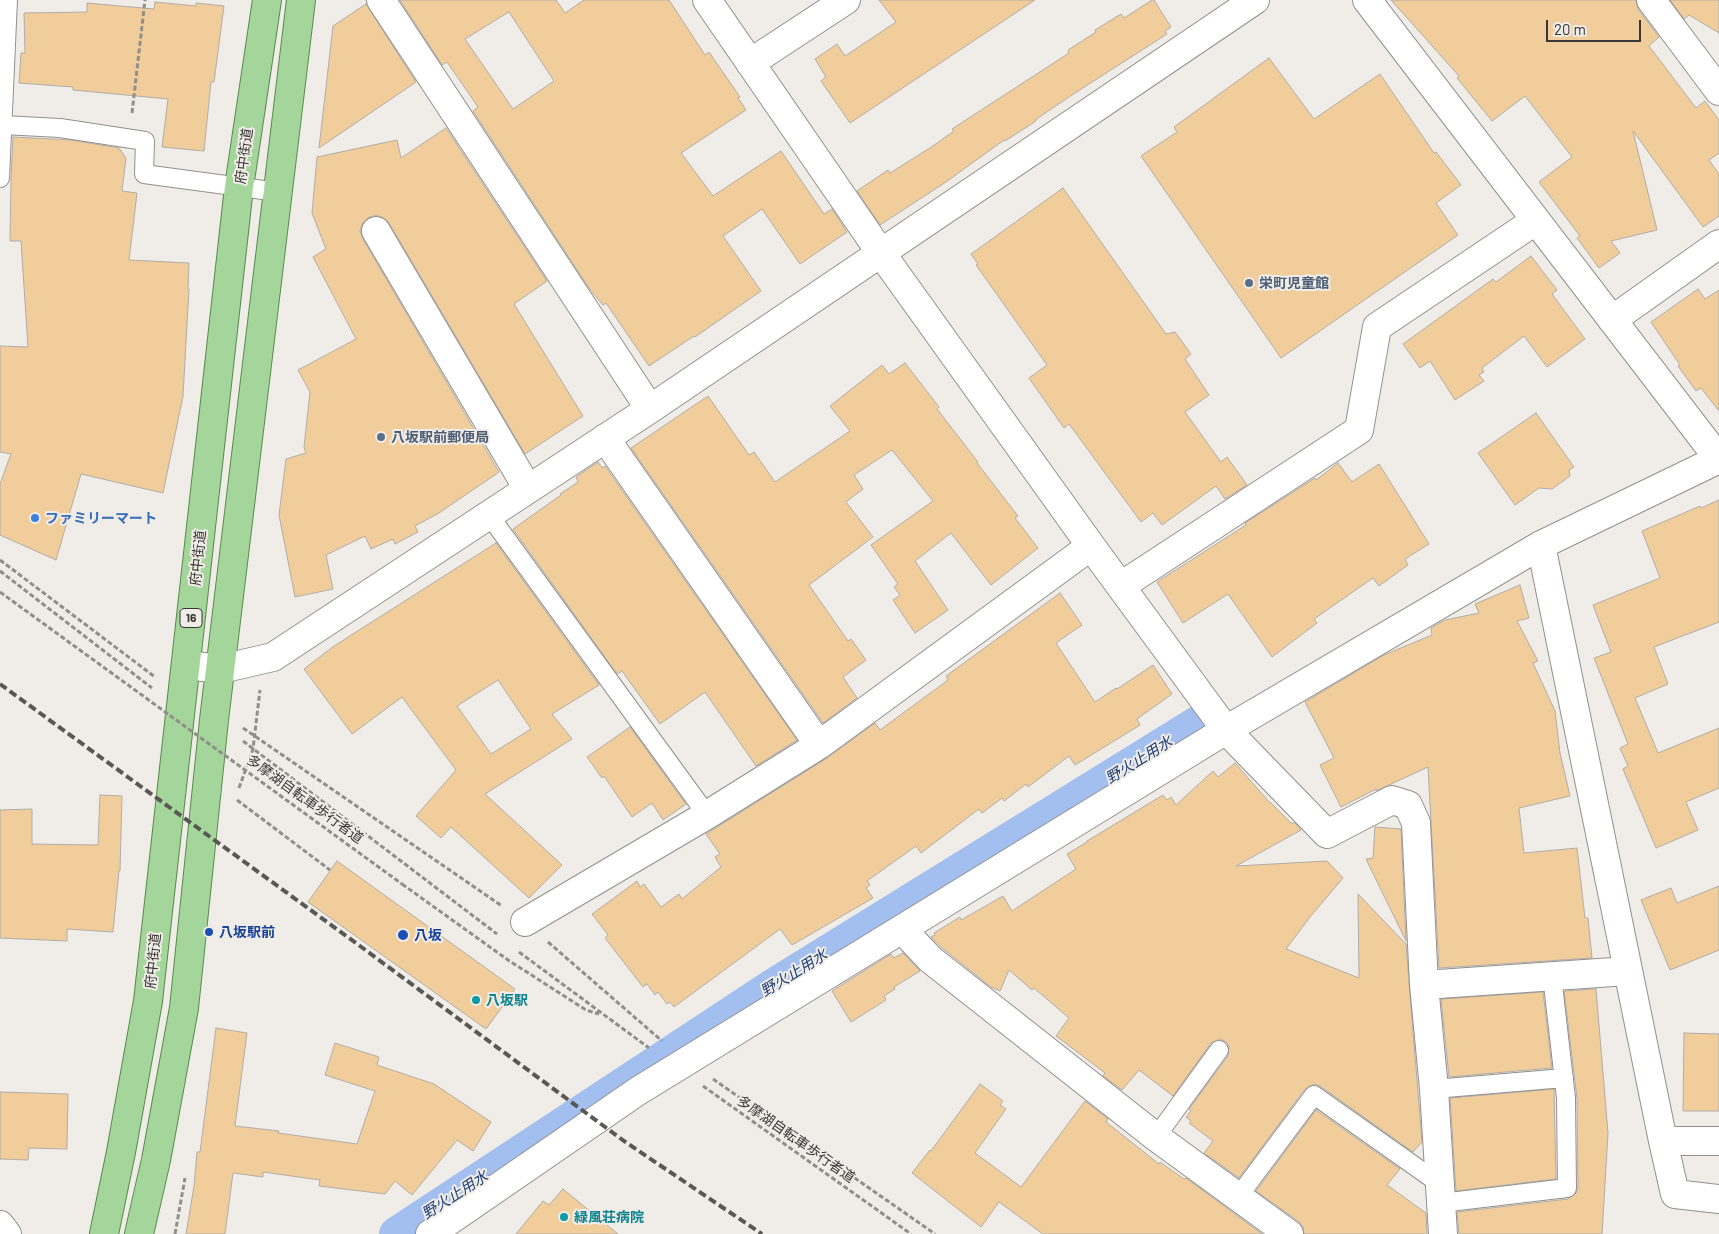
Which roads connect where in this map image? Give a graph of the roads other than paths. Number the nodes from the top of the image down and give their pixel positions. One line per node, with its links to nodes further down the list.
1 (8, 0): 12 (lane)
2 (267, 0): 14 (main road, 府中街道 / 16)
3 (301, 0): 15 (main road)
4 (381, 0): 21 (street)
5 (707, 0): 10 (street)
6 (846, 0): 10 (street)
7 (1255, 0): 19 (street)
8 (1367, 0): 16 (street)
9 (1652, 0): 11 (street)
10 (750, 63): 19 (street)
11 (1719, 92)
12 (3, 126): 13 (lane); 14 (lane)
13 (0, 178)
14 (239, 187): 15 (lane); 29 (main road, 府中街道 / 16)
15 (278, 192): 30 (main road)
16 (1535, 221): 20 (street); 28 (street)
17 (376, 231): 24 (street)
18 (1719, 244): 20 (street)
19 (881, 252): 21 (street); 27 (street)
20 (1612, 320): 23 (street)
21 (650, 409): 22 (street)
22 (604, 438): 24 (street); 32 (street)
23 (1719, 459): 26 (street)
24 (528, 489): 25 (street)
25 (488, 515): 30 (street); 33 (lane)
26 (1541, 545): 31 (street); 36 (street)
27 (1091, 546): 28 (street); 32 (street)
28 (1121, 586): 31 (street)
29 (186, 665): 30 (street); 50 (main road, 府中街道 / 16)
30 (221, 668): 51 (main road)
31 (1226, 730): 35 (street); 38 (street)
32 (819, 745): 33 (street)
33 (707, 816): 34 (street)
34 (525, 922)
35 (902, 929): 42 (street); 52 (street)
36 (1628, 971): 37 (street); 43 (street)
37 (1552, 976): 38 (street); 40 (lane)
38 (1424, 985): 41 (street)
39 (1219, 1050): 42 (lane)
40 (1564, 1078): 41 (lane); 45 (lane)
41 (1434, 1089): 45 (street)
42 (1156, 1137): 46 (street)
43 (1663, 1141): 44 (street); 47 (street)
44 (1719, 1141)
45 (1441, 1193): 46 (lane); 54 (street)
46 (1238, 1197): 53 (street)
47 (1719, 1199)
48 (0, 1225): 49 (street)
49 (7, 1234)
50 (104, 1234)
51 (139, 1234)
52 (430, 1234)
53 (1289, 1234)
54 (1443, 1234)

